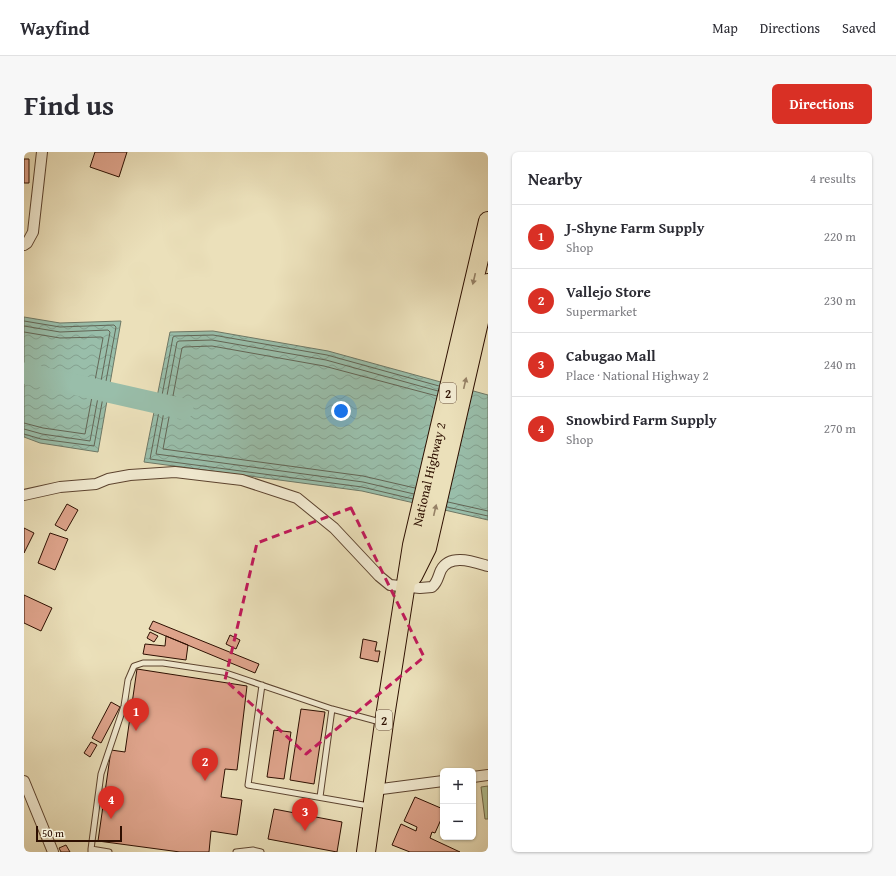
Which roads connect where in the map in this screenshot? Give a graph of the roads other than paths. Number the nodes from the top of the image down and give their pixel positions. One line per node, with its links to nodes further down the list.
1 (42, 152): 3 (street)
2 (488, 221): 6 (highway, National Highway 2 / 2, one-way to 6)
3 (24, 245)
4 (488, 283): 6 (highway, National Highway 2 / 2, one-way to 4)
5 (24, 495): 8 (street)
6 (420, 546): 8 (highway, National Highway 2 / 2)
7 (488, 566): 8 (street)
8 (407, 588): 11 (highway, National Highway 2 / 2)
9 (262, 685): 10 (lane); 16 (lane); 18 (lane)
10 (332, 710): 11 (lane); 16 (lane)
11 (384, 723): 17 (highway, National Highway 2 / 2)
12 (488, 775): 13 (street)
13 (476, 777)
14 (24, 782): 19 (street)
15 (440, 782): 17 (street)
16 (320, 797): 17 (lane)
17 (373, 798): 23 (highway, National Highway 2 / 2)
18 (91, 851): 20 (lane)
19 (53, 852)
20 (109, 852)
21 (236, 852): 22 (lane)
22 (261, 852)
23 (366, 852)

